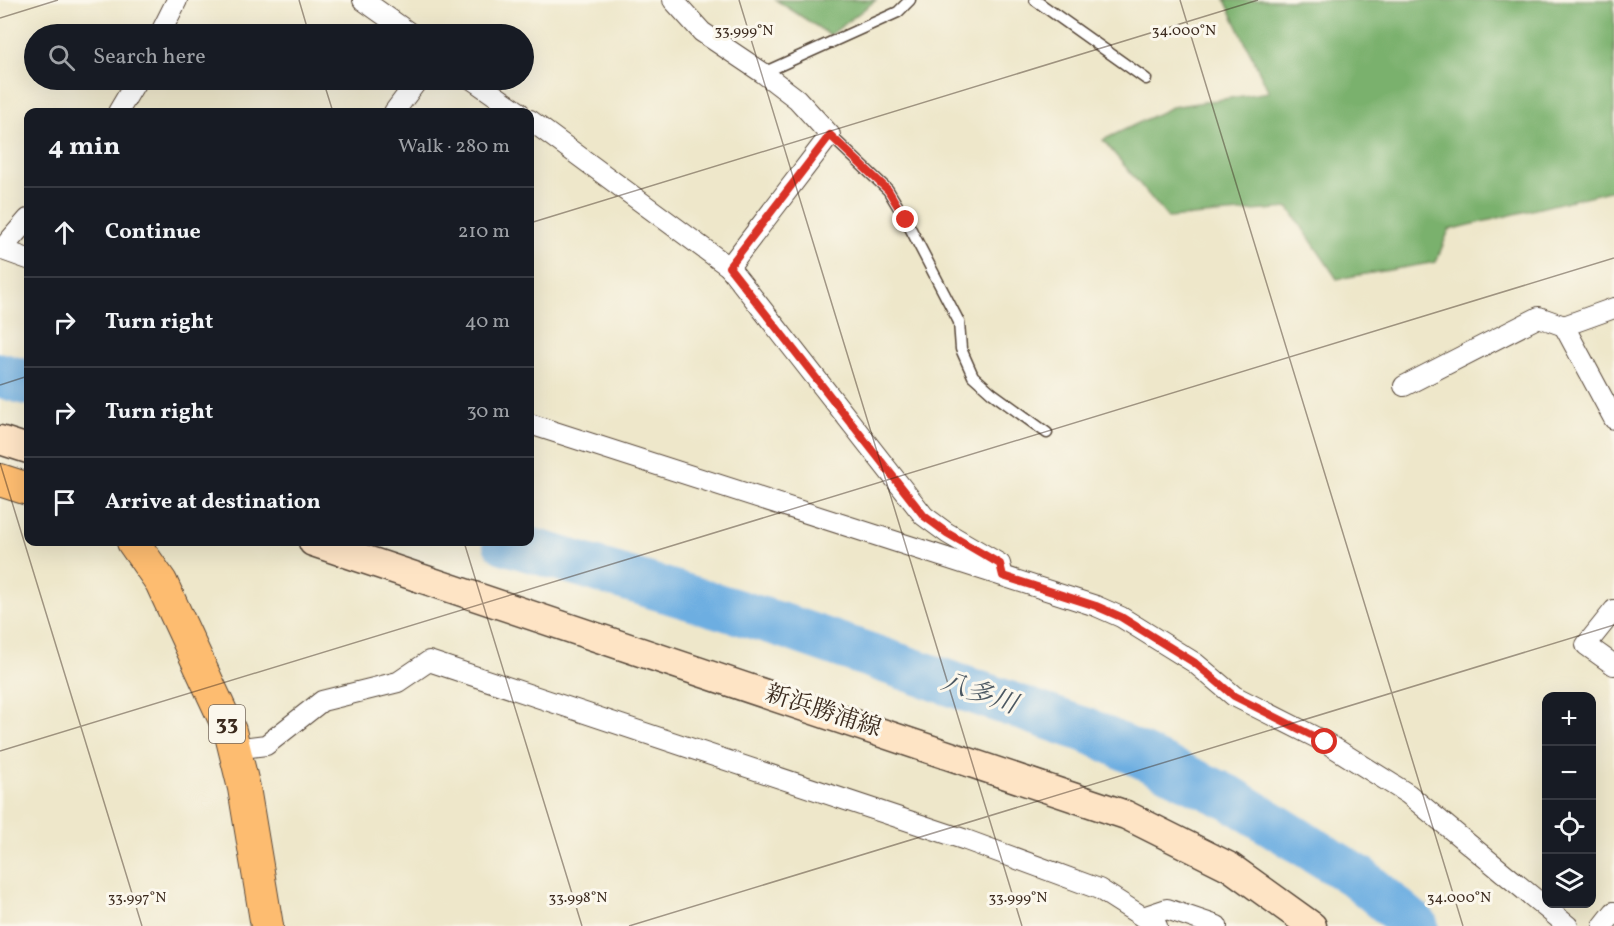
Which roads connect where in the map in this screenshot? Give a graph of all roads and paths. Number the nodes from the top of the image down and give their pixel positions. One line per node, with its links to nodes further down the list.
1 (177, 0): 6 (street)
2 (363, 0): 7 (street)
3 (673, 0): 8 (street)
4 (910, 0): 8 (lane)
5 (1037, 0): 9 (lane)
6 (165, 24)
7 (397, 24)
8 (763, 72): 17 (street)
9 (1146, 79)
10 (131, 90): 13 (street)
11 (410, 90): 14 (street)
12 (487, 90): 15 (street)
13 (120, 108)
14 (397, 108)
15 (513, 108)
16 (534, 123): 21 (street)
17 (830, 135): 21 (street); 27 (lane)
18 (24, 223): 19 (street)
19 (1, 249): 20 (street)
20 (24, 258)
21 (729, 267): 34 (street)
22 (1614, 309): 23 (street)
23 (1564, 326): 24 (street); 25 (street)
24 (1404, 386)
25 (1614, 419)
26 (534, 424): 34 (street)
27 (1047, 433)
28 (0, 440): 29 (main road)
29 (24, 448)
30 (0, 480): 31 (main road)
31 (24, 488)
32 (136, 546): 37 (main road, 33)
33 (325, 546): 42 (main road, 新浜勝浦線)
34 (1003, 576): 43 (street)
35 (1614, 610): 36 (street)
36 (1614, 665)
37 (234, 749): 39 (street); 40 (main road, 33)
38 (1614, 912): 44 (street)
39 (1150, 921): 41 (street)
40 (267, 926)
41 (1217, 926)
42 (1312, 926)
43 (1568, 926)
44 (1603, 926)

